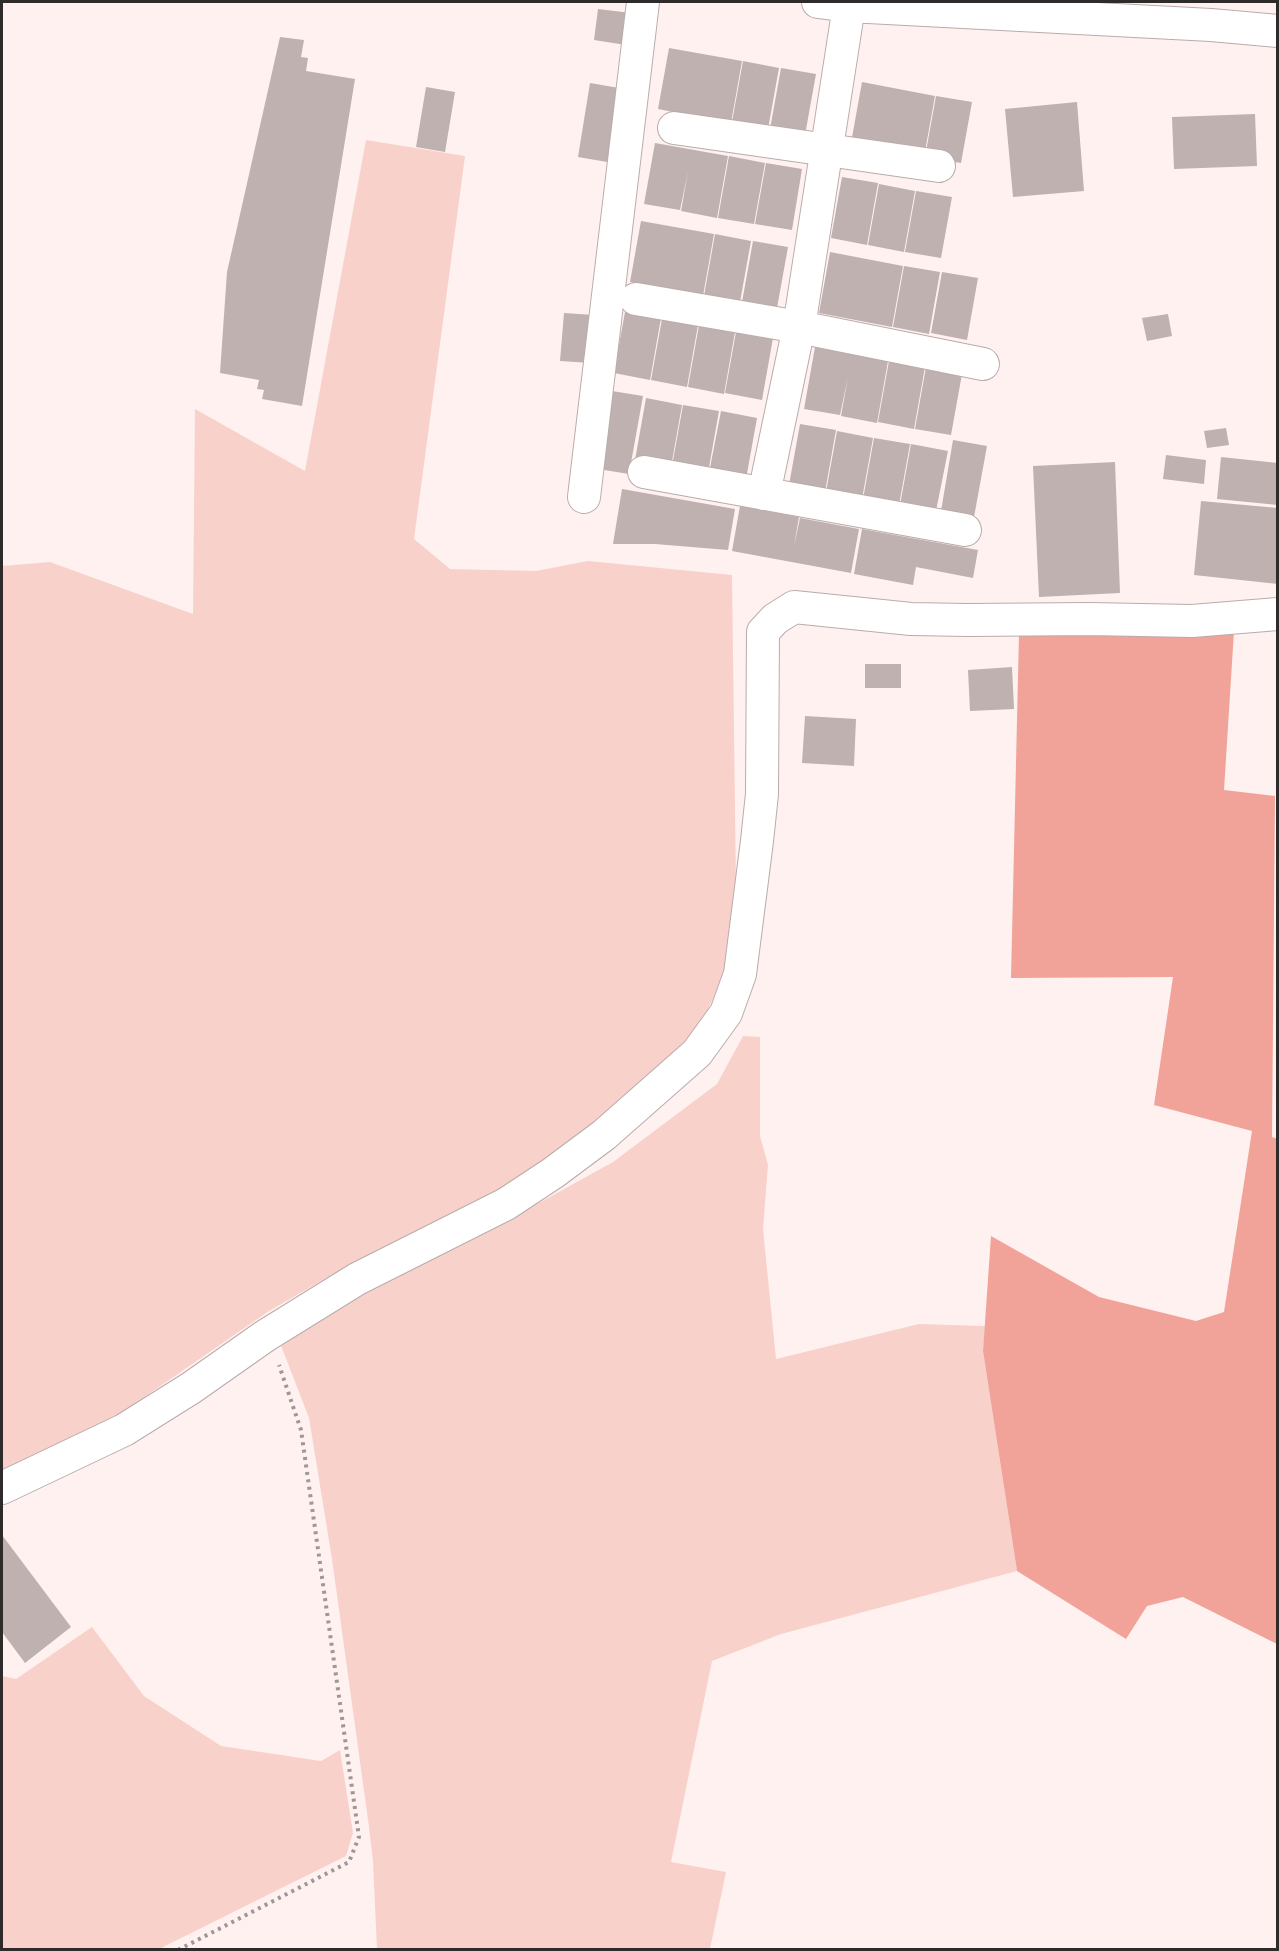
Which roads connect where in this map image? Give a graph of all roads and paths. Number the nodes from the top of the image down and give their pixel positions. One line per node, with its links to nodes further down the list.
1 (643, 2): 14 (street)
2 (818, 2): 3 (street)
3 (849, 6): 4 (street); 7 (street)
4 (1211, 13): 5 (street)
5 (1278, 31)
6 (674, 128): 7 (street)
7 (826, 150): 8 (street); 10 (street)
8 (939, 166)
9 (636, 299): 10 (street)
10 (799, 327): 11 (street); 13 (street)
11 (983, 364)
12 (644, 472): 13 (street)
13 (764, 494): 15 (street)
14 (584, 497)
15 (965, 530)
16 (1278, 614): 17 (street)
17 (266, 1336): 18 (street); 19 (path)
18 (2, 1488)
19 (178, 1950)

